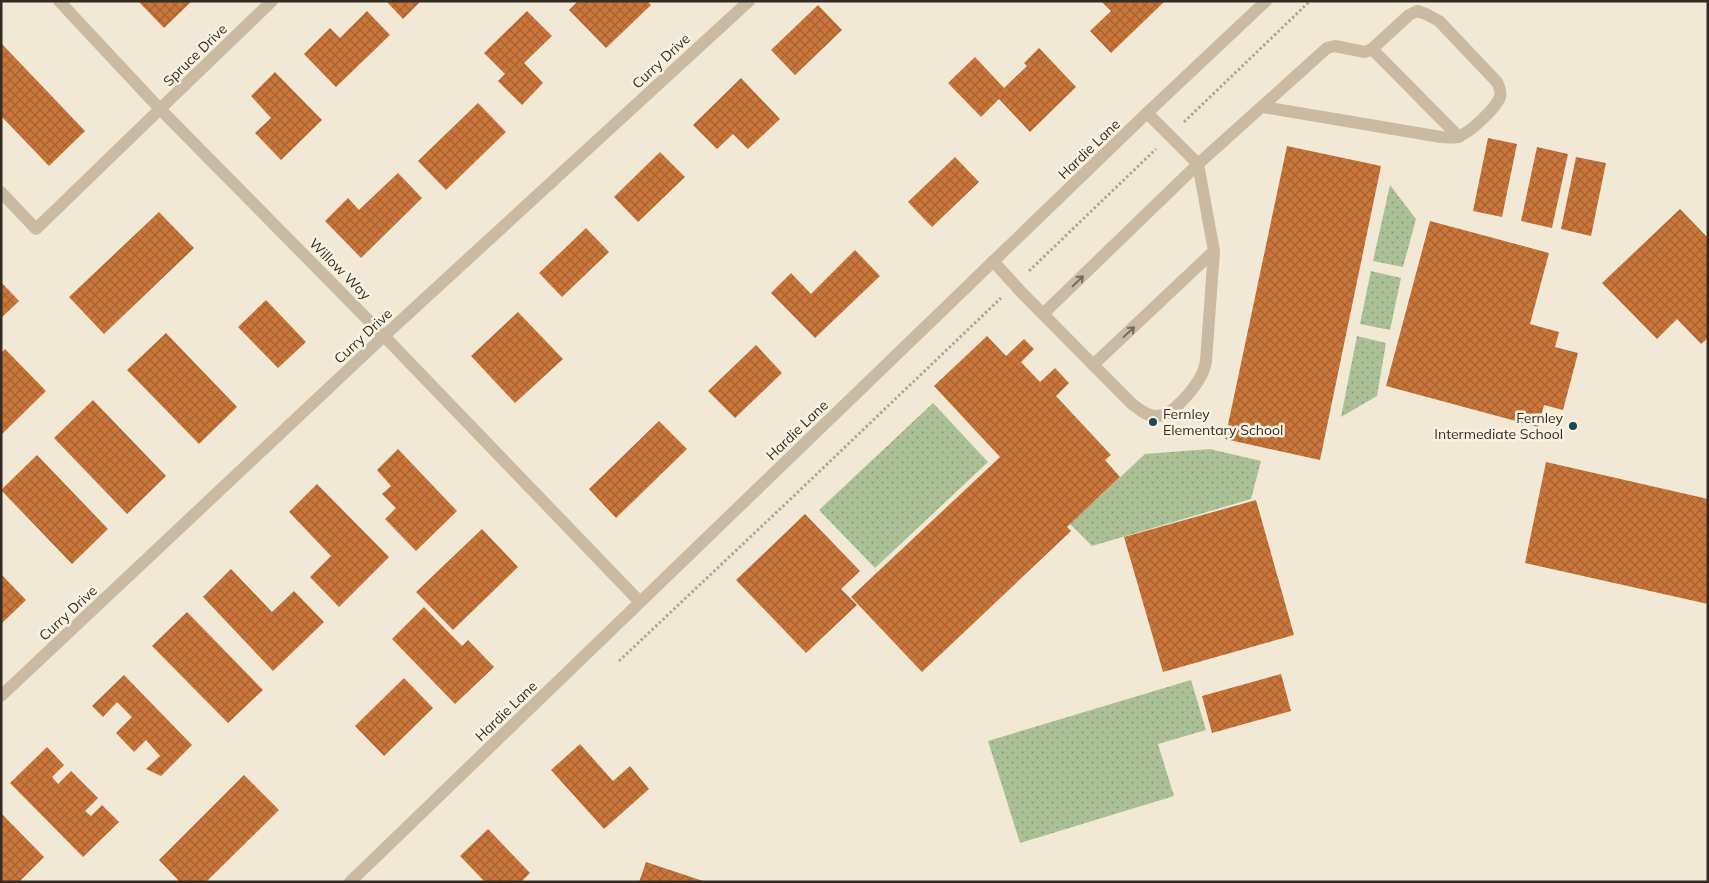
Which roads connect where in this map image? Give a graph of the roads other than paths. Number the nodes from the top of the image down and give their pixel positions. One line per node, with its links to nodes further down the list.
1 (58, 1): 7 (street, Willow Way)
2 (272, 1): 7 (street, Spruce Drive)
3 (749, 1): 15 (street, Curry Drive)
4 (1266, 1): 8 (street, Hardie Lane)
5 (1372, 49): 6 (street); 9 (street); 9 (street)
6 (1263, 106): 9 (street); 10 (street)
7 (160, 109): 11 (street, Spruce Drive); 15 (street, Willow Way)
8 (1148, 113): 10 (street); 13 (street, Hardie Lane)
9 (1458, 136)
10 (1198, 164): 12 (street); 14 (street, one-way to 10)
11 (1, 192)
12 (1214, 251): 16 (street, one-way to 12); 16 (street)
13 (993, 262): 14 (street); 17 (street, Hardie Lane)
14 (1043, 314): 16 (street)
15 (384, 336): 17 (street, Willow Way); 18 (street, Curry Drive)
16 (1093, 365)
17 (640, 602): 19 (street, Hardie Lane)
18 (1, 696)
19 (350, 882)

